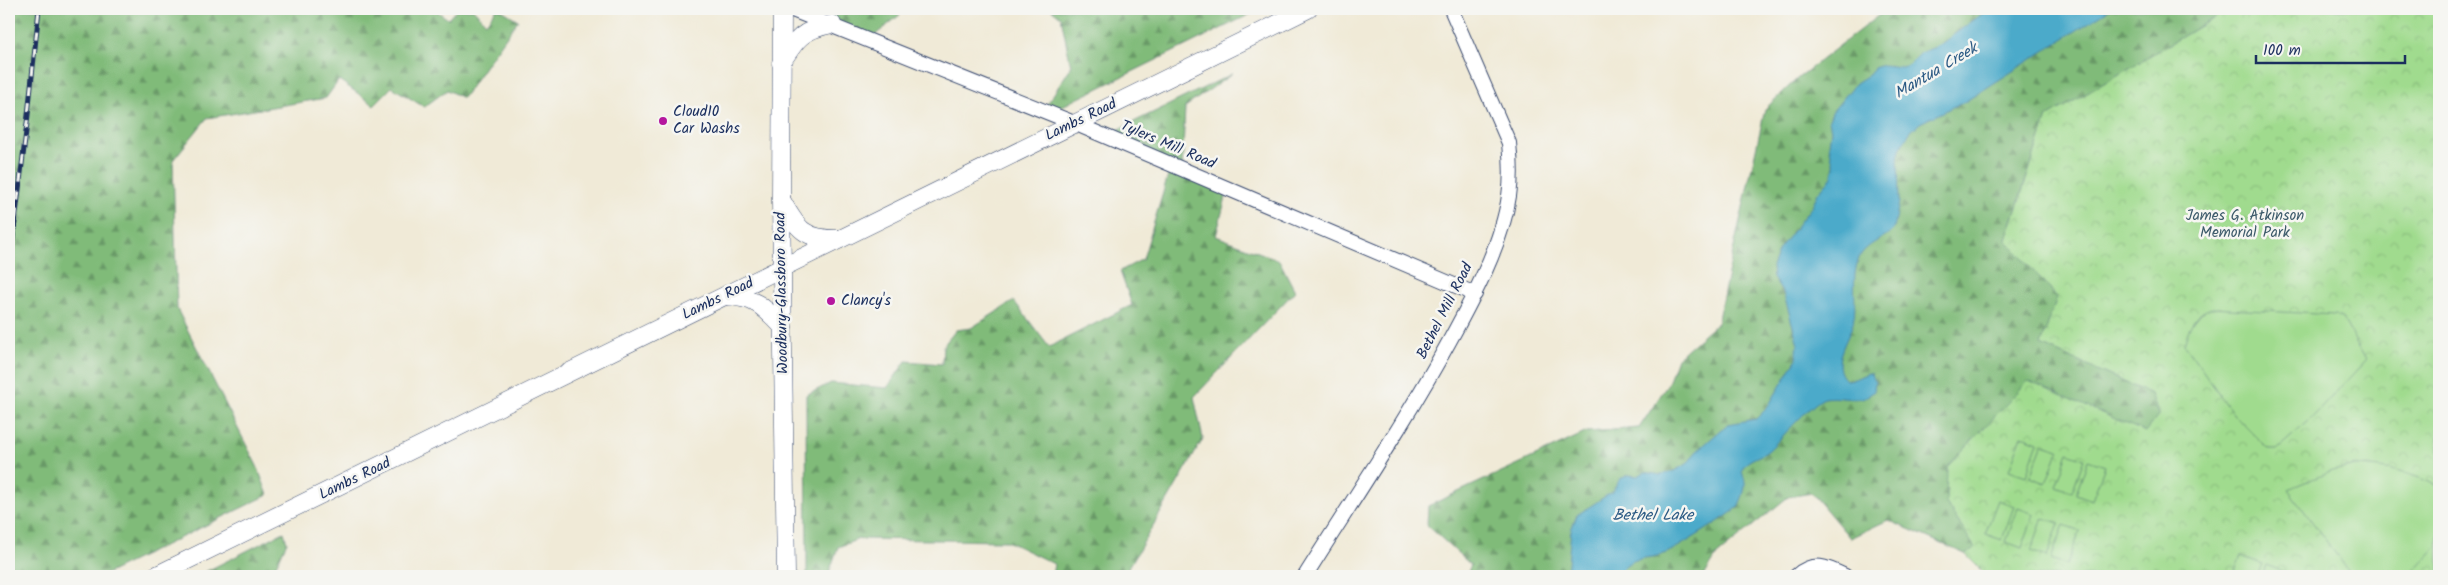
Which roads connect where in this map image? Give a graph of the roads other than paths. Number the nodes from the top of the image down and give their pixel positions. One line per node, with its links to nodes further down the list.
1 (782, 9): 6 (main road, Woodbury-Glassboro Road)
2 (790, 9): 5 (street, Tylers Mill Road)
3 (1308, 9): 7 (main road, Lambs Road)
4 (1451, 9): 11 (street, Bethel Mill Road)
5 (832, 24): 6 (main road); 7 (street, Tylers Mill Road)
6 (781, 63): 8 (main road, Woodbury-Glassboro Road)
7 (1074, 123): 9 (main road, Lambs Road); 11 (street, Tylers Mill Road)
8 (781, 199): 9 (main road); 10 (main road, Woodbury-Glassboro Road)
9 (843, 239): 10 (main road, Lambs Road)
10 (781, 268): 12 (main road, Lambs Road); 13 (main road, Woodbury-Glassboro Road)
11 (1475, 294): 16 (street, Bethel Mill Road)
12 (724, 296): 13 (main road); 14 (main road, Lambs Road)
13 (783, 327): 15 (main road, Woodbury-Glassboro Road)
14 (155, 576)
15 (786, 576)
16 (1305, 576)
17 (1796, 576): 18 (street)
18 (1845, 576)

